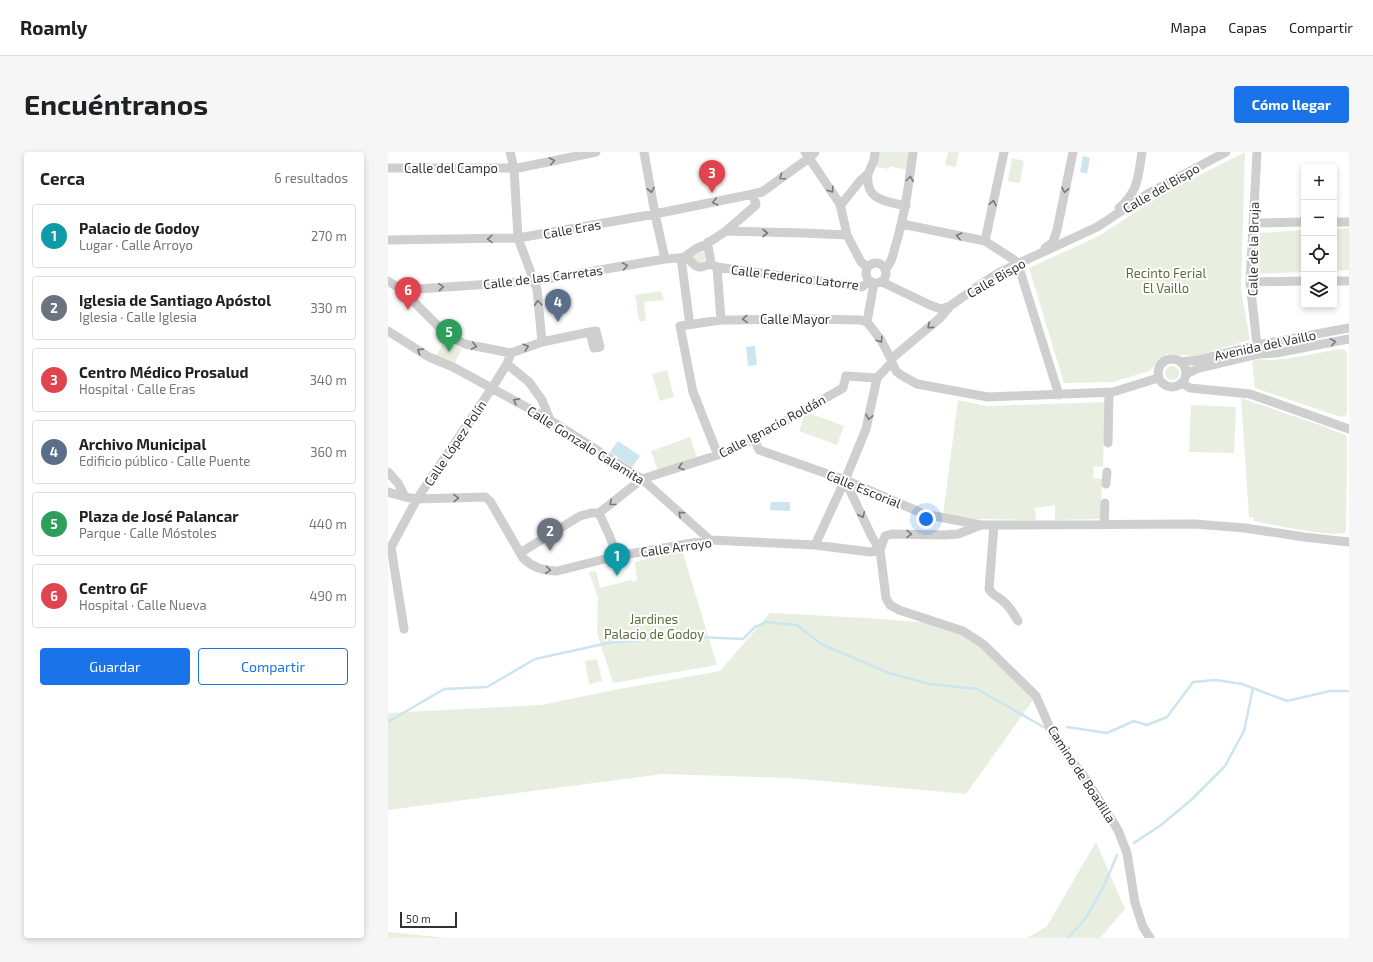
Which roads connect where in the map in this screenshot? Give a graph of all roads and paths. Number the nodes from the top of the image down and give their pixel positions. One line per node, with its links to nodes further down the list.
1 (510, 152): 13 (street)
2 (596, 152): 13 (street, Calle del Campo, one-way to 2)
3 (644, 152): 18 (street, one-way to 18)
4 (875, 152): 14 (street)
5 (913, 152): 17 (street, one-way to 5)
6 (1004, 152): 29 (street, one-way to 6)
7 (1073, 152): 32 (street, one-way to 32)
8 (1142, 152): 24 (street)
9 (1226, 152): 24 (street, Calle del Bispo)
10 (1257, 152): 22 (street, Calle de la Bruja)
11 (810, 154): 15 (street, Calle Eras, one-way to 15); 16 (street, one-way to 16)
12 (388, 168): 13 (street, Calle del Campo)
13 (514, 168): 27 (street)
14 (868, 174): 16 (street); 17 (street)
15 (753, 194): 18 (street, Calle Eras, one-way to 18); 25 (street)
16 (840, 206): 26 (street)
17 (906, 206): 23 (street)
18 (655, 214): 27 (street, Calle Eras); 33 (street)
19 (1301, 222): 22 (street)
20 (1337, 222): 21 (street)
21 (1349, 222)
22 (1253, 223): 44 (street, Calle de la Bruja)
23 (902, 224): 29 (street, one-way to 23); 37 (street)
24 (1097, 227): 32 (street, Calle Bispo)
25 (726, 232): 26 (street, one-way to 26); 30 (street)
26 (847, 235): 36 (street)
27 (518, 238): 28 (street, Calle Eras, one-way to 28); 38 (street)
28 (388, 240)
29 (985, 241): 34 (street)
30 (707, 244): 31 (street); 35 (street)
31 (682, 258): 33 (street, Calle de las Carretas); 35 (street, Calle Federico Latorre); 47 (street)
32 (1031, 258): 34 (street, Calle Bispo)
33 (665, 259): 38 (street, Calle de las Carretas, one-way to 33)
34 (1019, 263): 46 (street, Calle Bispo); 66 (street)
35 (714, 265): 43 (street, Calle Federico Latorre); 48 (street)
36 (867, 268): 37 (street); 43 (street)
37 (884, 274): 43 (street); 46 (street)
38 (535, 280): 45 (street, Calle de las Carretas, one-way to 38); 54 (street, one-way to 38)
39 (388, 281): 45 (street)
40 (1301, 281): 44 (street)
41 (1337, 281): 42 (street)
42 (1349, 281)
43 (872, 282): 49 (street)
44 (1250, 282): 55 (street, Calle de la Bruja)
45 (402, 290): 56 (street, one-way to 56)
46 (950, 306): 57 (street, Calle Bispo, one-way to 57)
47 (689, 318)
48 (721, 320): 49 (street, Calle Mayor, one-way to 48); 71 (street, Calle Mayor)
49 (867, 322): 57 (street, one-way to 57)
50 (1349, 328): 55 (street, Avenida del Vaillo)
51 (388, 331): 64 (street, Calle Gonzalo Calamita, one-way to 51)
52 (590, 332): 54 (street)
53 (1349, 339): 60 (street, Avenida del Vaillo, one-way to 53)
54 (542, 342): 56 (street, one-way to 54)
55 (1257, 345): 58 (street, Avenida del Vaillo)
56 (510, 353): 59 (street, Calle López Polín)
57 (892, 360): 61 (street, Calle Bispo); 66 (street)
58 (1182, 362): 60 (street); 62 (street)
59 (507, 364): 64 (street, Calle López Polín); 67 (street)
60 (1186, 374): 63 (street)
61 (877, 378): 69 (street, Calle Ignacio Roldán); 75 (street, one-way to 75)
62 (1158, 378): 63 (street); 65 (street)
63 (1182, 383): 68 (street)
64 (492, 388): 67 (street, Calle Gonzalo Calamita, one-way to 64); 79 (street, Calle López Polín)
65 (1109, 392): 66 (street); 70 (street)
66 (1059, 395)
67 (550, 420): 74 (street, Calle Gonzalo Calamita)
68 (1349, 429)
69 (754, 439): 71 (street, Calle Ignacio Roldán); 75 (street, Calle Escorial)
70 (1108, 443)
71 (718, 455): 74 (street, Calle Ignacio Roldán, one-way to 74)
72 (388, 472): 78 (street)
73 (1107, 472): 76 (street)
74 (642, 479): 81 (street, one-way to 81); 87 (street, Calle Gonzalo Calamita, one-way to 74)
75 (845, 480): 83 (street, Calle Escorial); 85 (street, one-way to 85); 89 (street)
76 (1106, 484)
77 (388, 492): 78 (street)
78 (405, 497): 79 (street)
79 (417, 499): 91 (street, Calle Arroyo, one-way to 91); 94 (street, Calle López Polín)
80 (1105, 503): 82 (street)
81 (599, 513): 91 (street); 92 (street)
82 (1104, 524): 84 (street); 88 (street)
83 (982, 525): 84 (street); 86 (street, one-way to 83)
84 (994, 525): 93 (street)
85 (869, 532): 86 (street); 90 (street)
86 (885, 536): 90 (street)
87 (710, 540): 89 (street, Calle Arroyo); 92 (street, Calle Arroyo)
88 (1349, 542)
89 (815, 545): 90 (street, Calle Arroyo)
90 (880, 550): 95 (street, Camino de Boadilla)
91 (520, 553): 92 (street, Calle Arroyo, one-way to 92)
92 (617, 556)
93 (1018, 621)
94 (404, 629)
95 (1150, 938)

